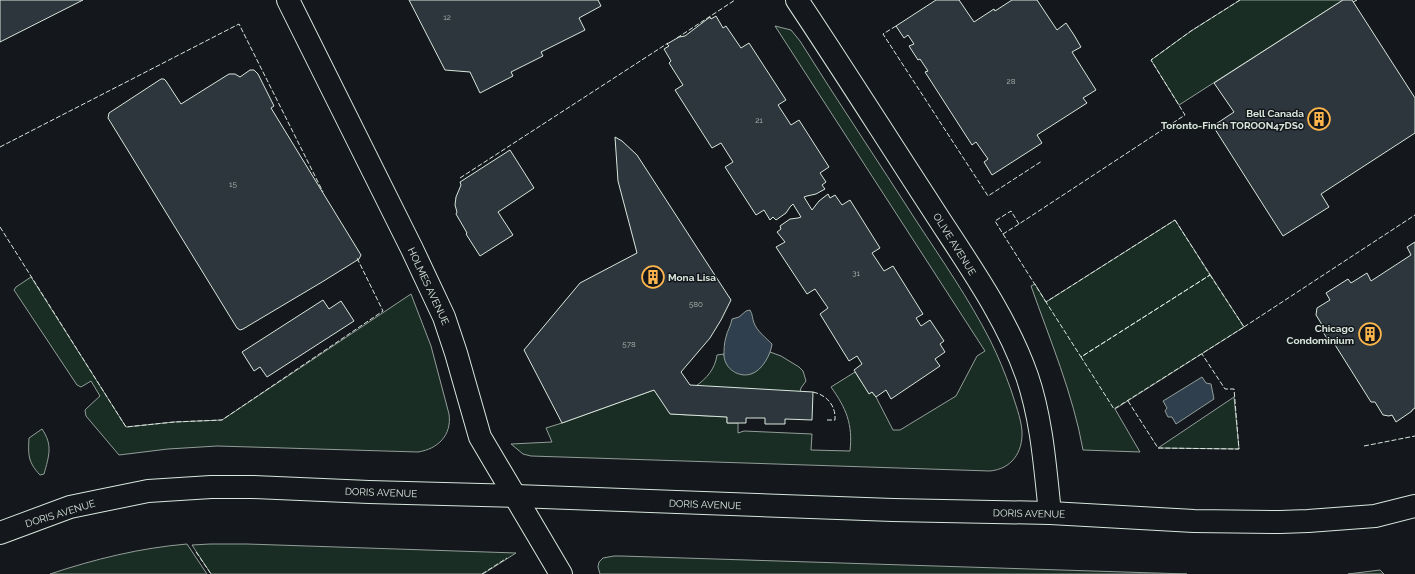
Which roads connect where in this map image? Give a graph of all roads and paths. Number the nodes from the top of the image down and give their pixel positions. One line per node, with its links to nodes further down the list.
1 (288, 0): 3 (street, HOLMES AVENUE)
2 (798, 0): 5 (street, OLIVE AVENUE)
3 (516, 496): 5 (street, DORIS AVENUE); 6 (street, DORIS AVENUE); 7 (street, HOLMES AVENUE)
4 (1415, 506): 5 (street, DORIS AVENUE)
5 (1050, 513)
6 (0, 533)
7 (562, 574)

